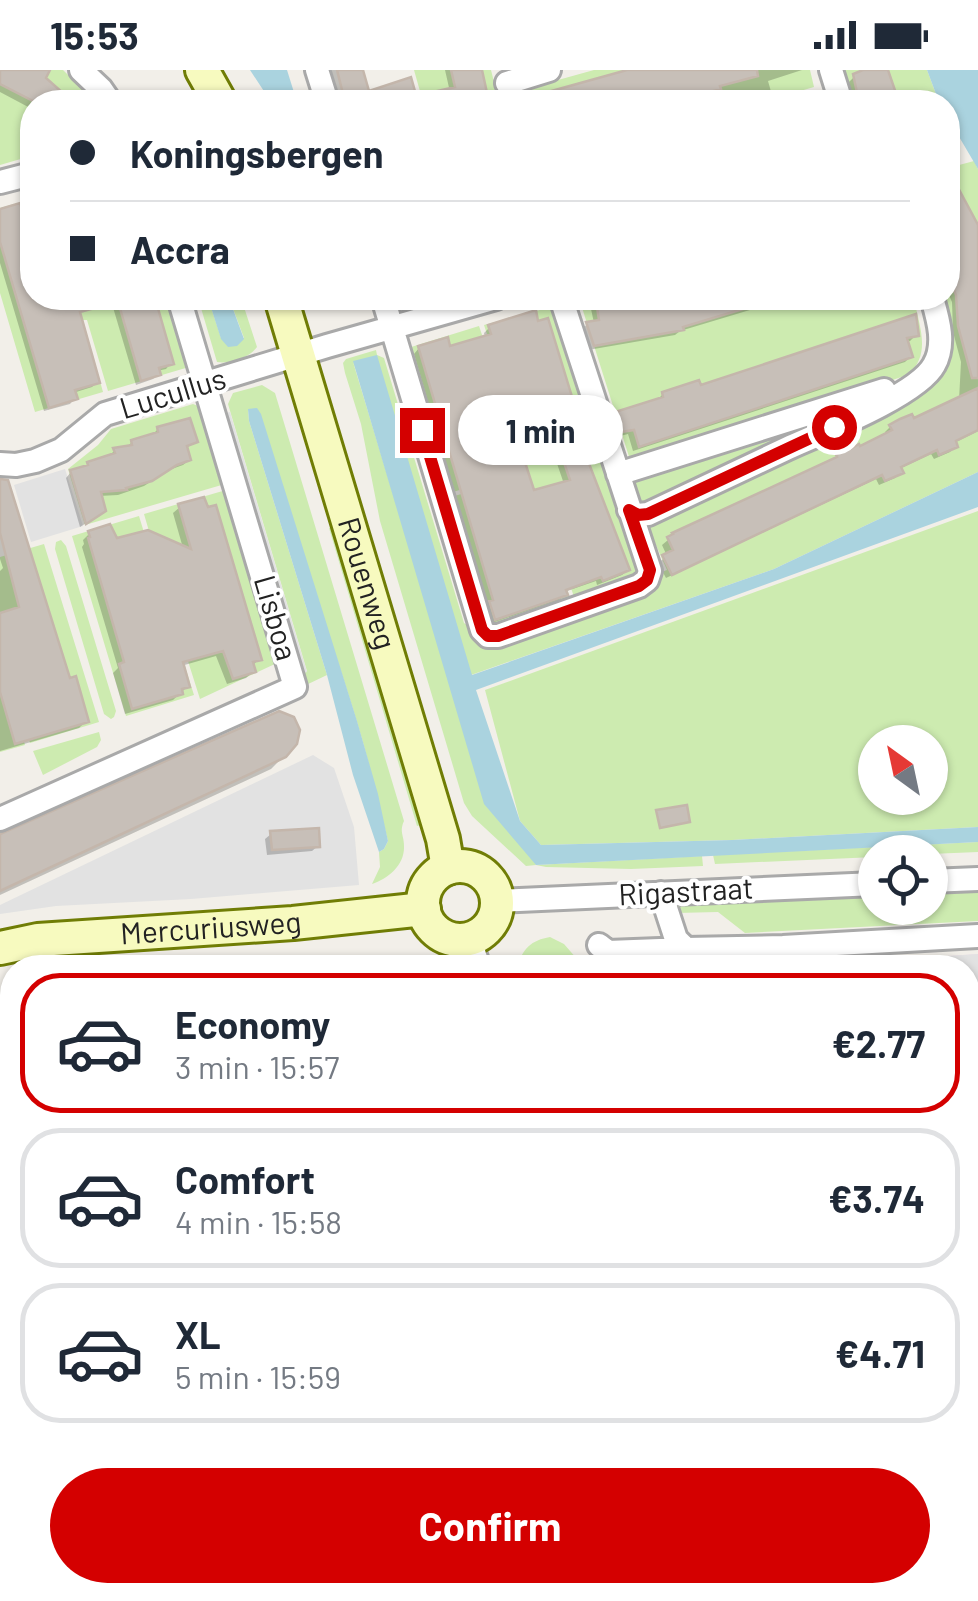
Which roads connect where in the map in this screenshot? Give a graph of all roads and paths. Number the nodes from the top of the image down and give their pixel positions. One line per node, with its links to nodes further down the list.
1 (81, 70): 4 (street)
2 (550, 70): 3 (street)
3 (508, 85)
4 (102, 90)
5 (184, 310): 14 (street, Lisboa)
6 (285, 310): 12 (main road, Rouenweg)
7 (386, 310): 11 (street)
8 (456, 310): 11 (street, Lucullus)
9 (565, 310): 16 (street)
10 (935, 310): 13 (street)
11 (392, 329): 12 (street, Lucullus); 17 (street)
12 (298, 356): 14 (street, Lucullus); 19 (main road, Rouenweg)
13 (925, 377): 16 (street); 17 (street)
14 (206, 384): 15 (street, Lucullus); 18 (street, Lisboa)
15 (0, 464)
16 (618, 474): 17 (street)
17 (629, 510)
18 (0, 819)
19 (448, 868): 24 (main road); 25 (main road)
20 (978, 878): 21 (street)
21 (948, 880)
22 (858, 885): 23 (street, Rigastraat)
23 (660, 893): 24 (street, Rigastraat); 29 (street)
24 (497, 902): 30 (main road)
25 (424, 910): 28 (main road, Mercuriusweg); 30 (main road)
26 (978, 936): 29 (street)
27 (599, 945): 29 (street)
28 (0, 948)
29 (686, 949)
30 (475, 953)

